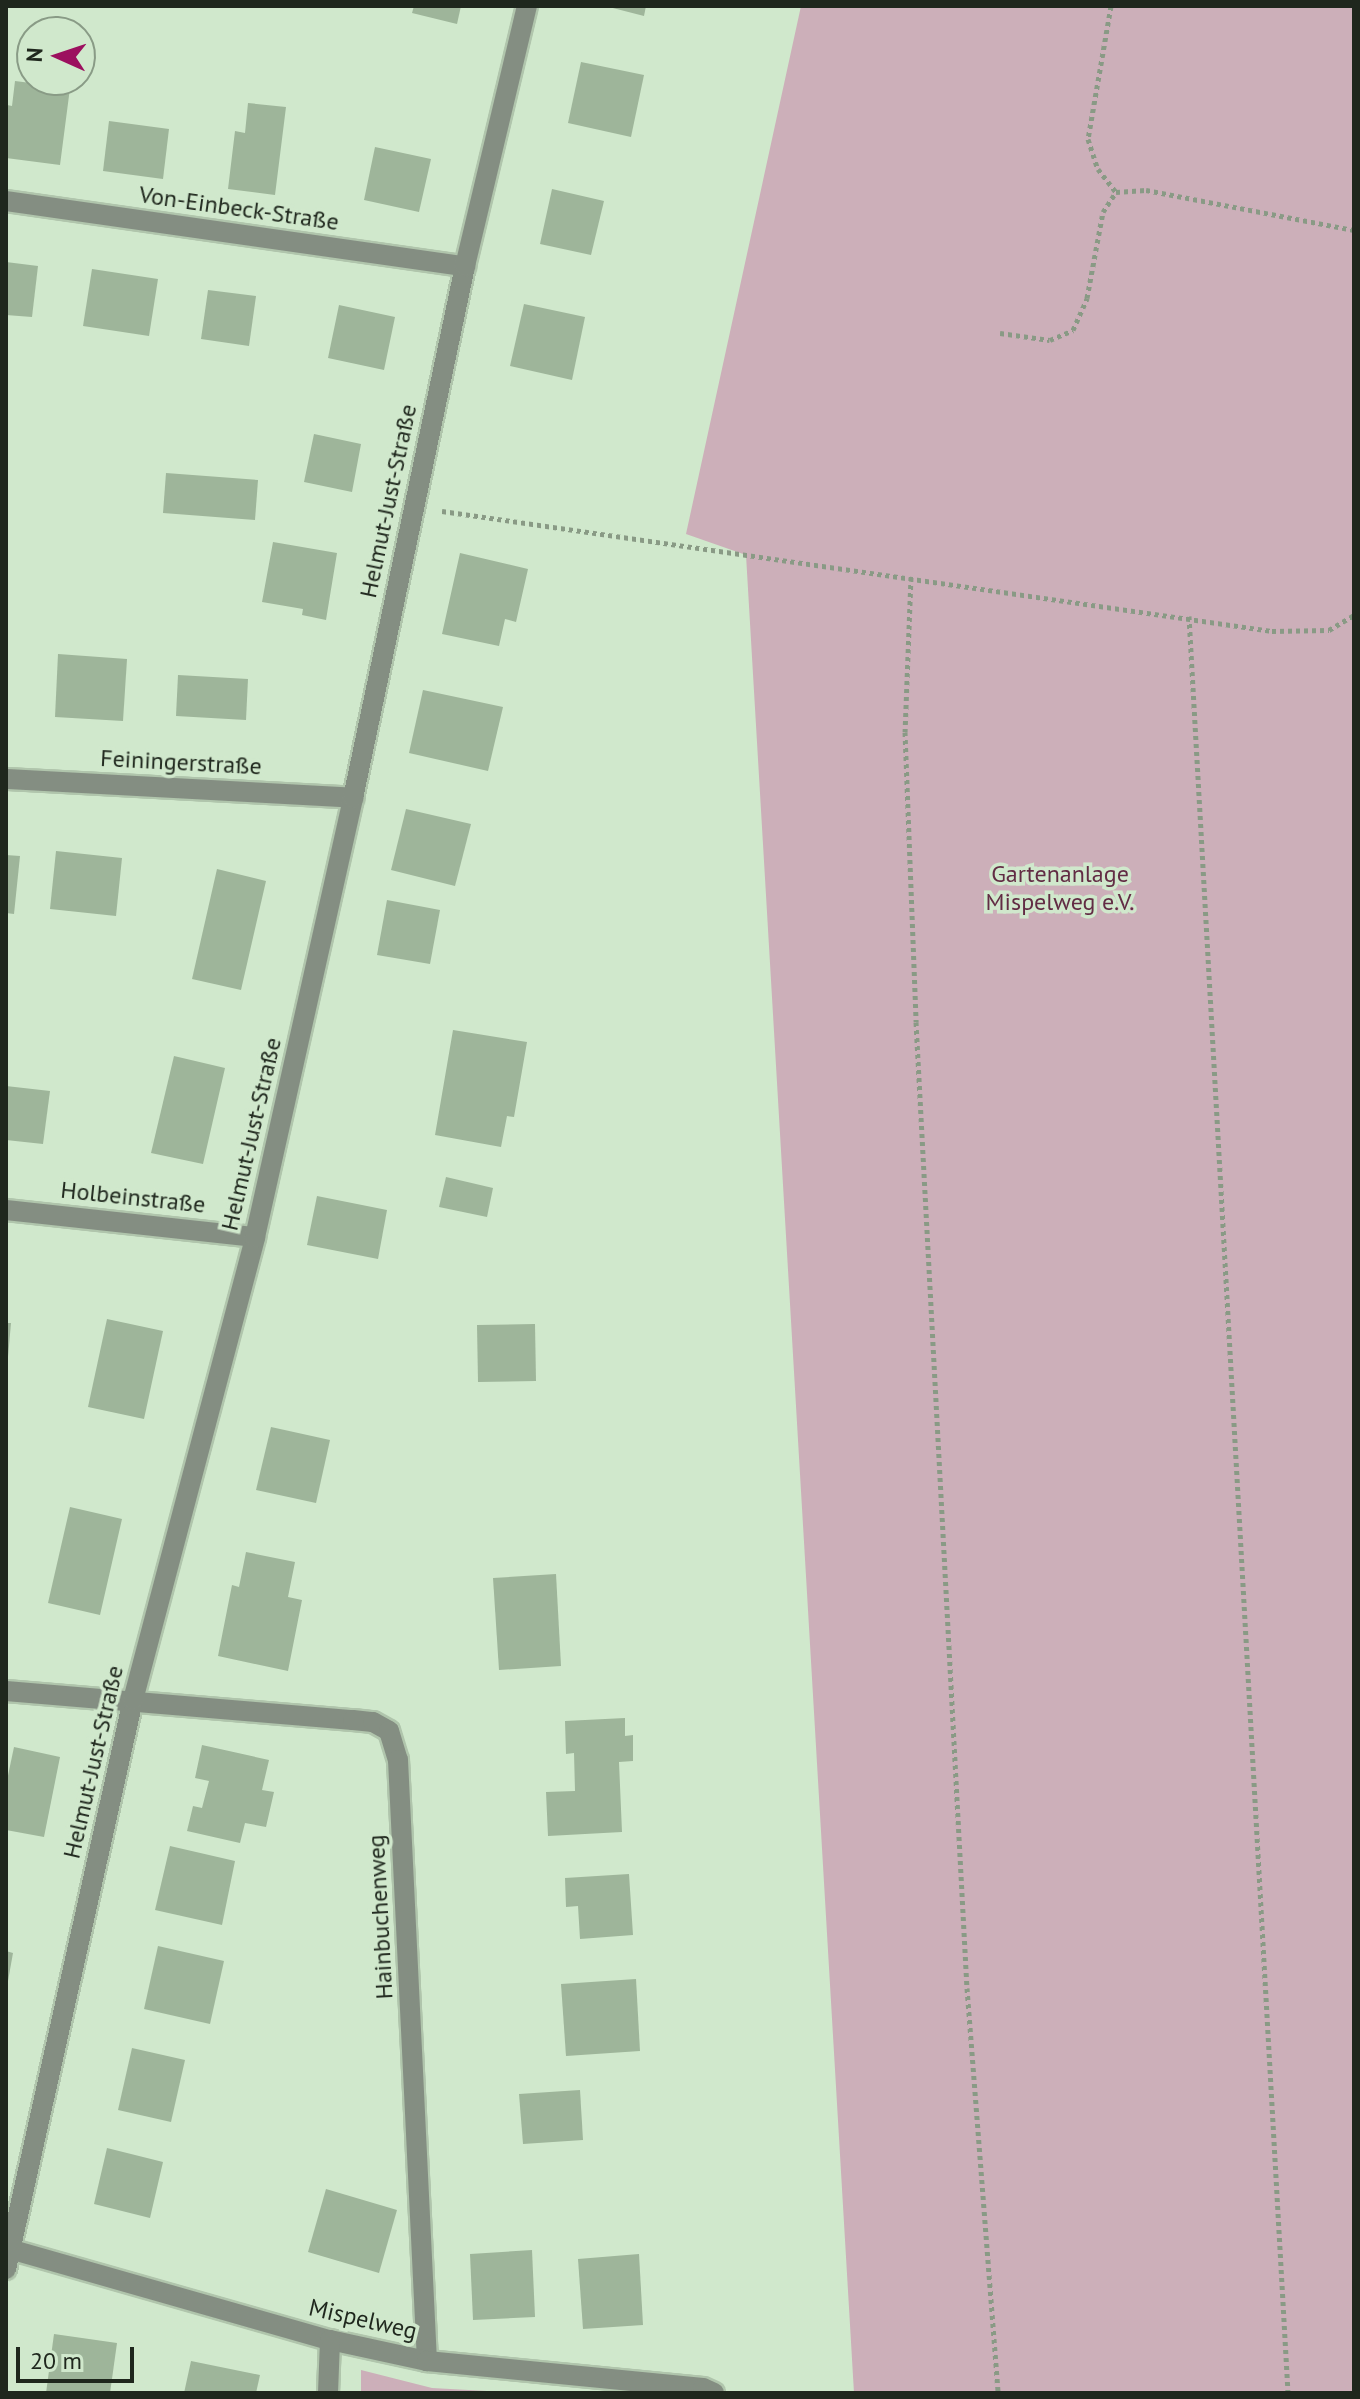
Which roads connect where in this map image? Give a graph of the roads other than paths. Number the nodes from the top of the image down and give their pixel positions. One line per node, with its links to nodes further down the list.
1 (527, 6): 3 (street, Helmut-Just-Straße)
2 (6, 201): 3 (street, Von-Einbeck-Straße)
3 (465, 266): 5 (street, Helmut-Just-Straße)
4 (6, 779): 5 (street, Feiningerstraße)
5 (353, 798): 7 (street, Helmut-Just-Straße)
6 (6, 1210): 7 (street, Holbeinstraße)
7 (255, 1237): 9 (street, Helmut-Just-Straße)
8 (6, 1691): 9 (street, Hainbuchenweg)
9 (133, 1700): 10 (street, Helmut-Just-Straße); 12 (street, Hainbuchenweg)
10 (7, 2255): 11 (street, Mispelweg)
11 (330, 2340): 12 (street, Mispelweg); 14 (street)
12 (427, 2361): 13 (street, Mispelweg)
13 (707, 2391)
14 (328, 2393)

